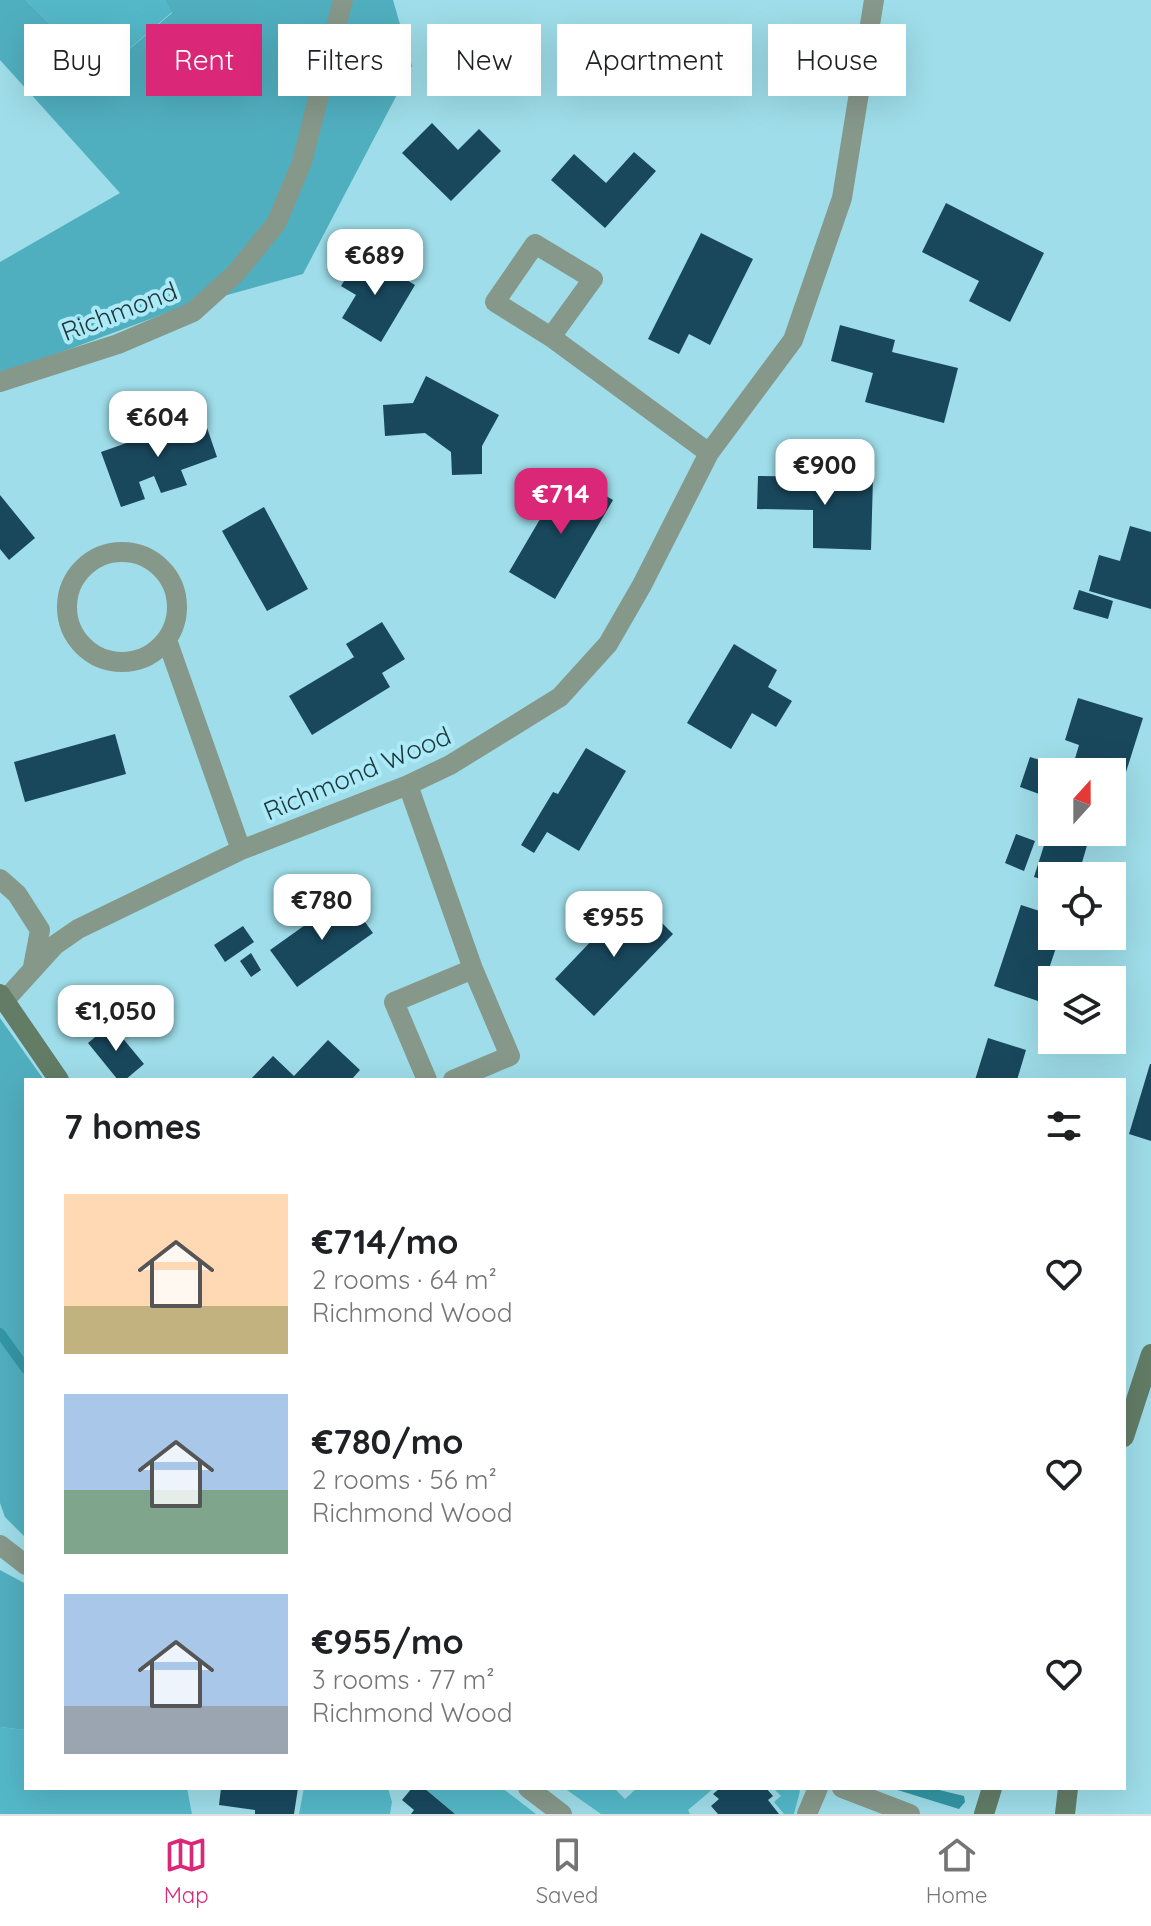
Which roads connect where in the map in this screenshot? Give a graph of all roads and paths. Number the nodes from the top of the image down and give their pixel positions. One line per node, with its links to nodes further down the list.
1 (343, 0): 4 (street, Richmond)
2 (874, 0): 5 (street, Richmond Wood)
3 (551, 337): 3 (street); 5 (street)
4 (0, 382)
5 (709, 453): 7 (street, Richmond Wood)
6 (167, 640): 6 (street); 8 (street)
7 (408, 785): 8 (street, Richmond Wood); 11 (street)
8 (241, 850): 10 (street, Richmond Wood)
9 (0, 879): 10 (street)
10 (33, 967): 12 (street, Richmond Wood)
11 (473, 969): 14 (street); 15 (street)
12 (2, 997): 13 (main road)
13 (58, 1078)
14 (426, 1078)
15 (458, 1078)
16 (1151, 1354): 17 (main road)
17 (1126, 1431)
18 (0, 1545): 19 (street)
19 (24, 1563)
20 (531, 1790): 25 (street)
21 (817, 1790): 26 (street)
22 (847, 1790): 27 (street)
23 (991, 1790): 28 (main road)
24 (1068, 1790): 29 (main road)
25 (562, 1814)
26 (807, 1814)
27 (910, 1814)
28 (984, 1814)
29 (1065, 1814)

